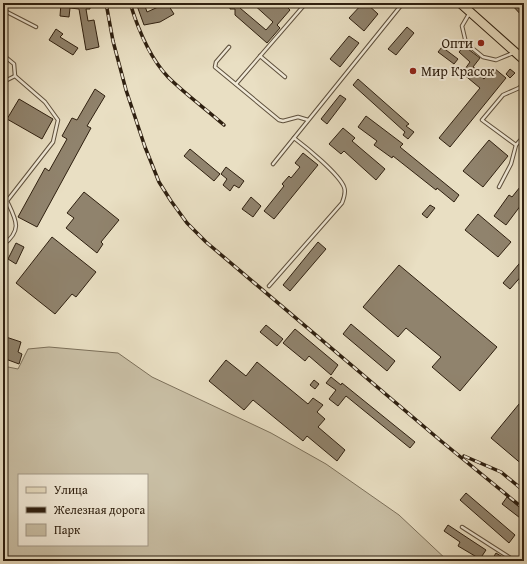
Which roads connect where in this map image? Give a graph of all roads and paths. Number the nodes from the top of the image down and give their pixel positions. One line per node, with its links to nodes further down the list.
1 (306, 3): 10 (lane)
2 (403, 3): 17 (lane)
3 (460, 3): 5 (main road)
4 (3, 10): 6 (lane)
5 (470, 12): 8 (main road); 8 (lane)
6 (36, 27)
7 (229, 47): 16 (lane)
8 (516, 52): 11 (main road)
9 (3, 55): 12 (lane)
10 (260, 56): 13 (lane); 16 (lane)
11 (524, 60)
12 (14, 76): 14 (lane); 23 (lane)
13 (285, 77)
14 (3, 82)
15 (524, 82): 20 (lane)
16 (236, 84): 17 (lane)
17 (308, 120): 19 (lane)
18 (524, 136): 20 (lane)
19 (294, 138): 21 (lane); 28 (lane)
20 (516, 145): 22 (lane)
21 (273, 164)
22 (499, 187)
23 (7, 201): 24 (lane); 25 (lane)
24 (3, 202)
25 (3, 245)
26 (524, 279): 27 (lane)
27 (521, 283)
28 (269, 286)
29 (462, 527): 30 (lane)
30 (515, 561)

